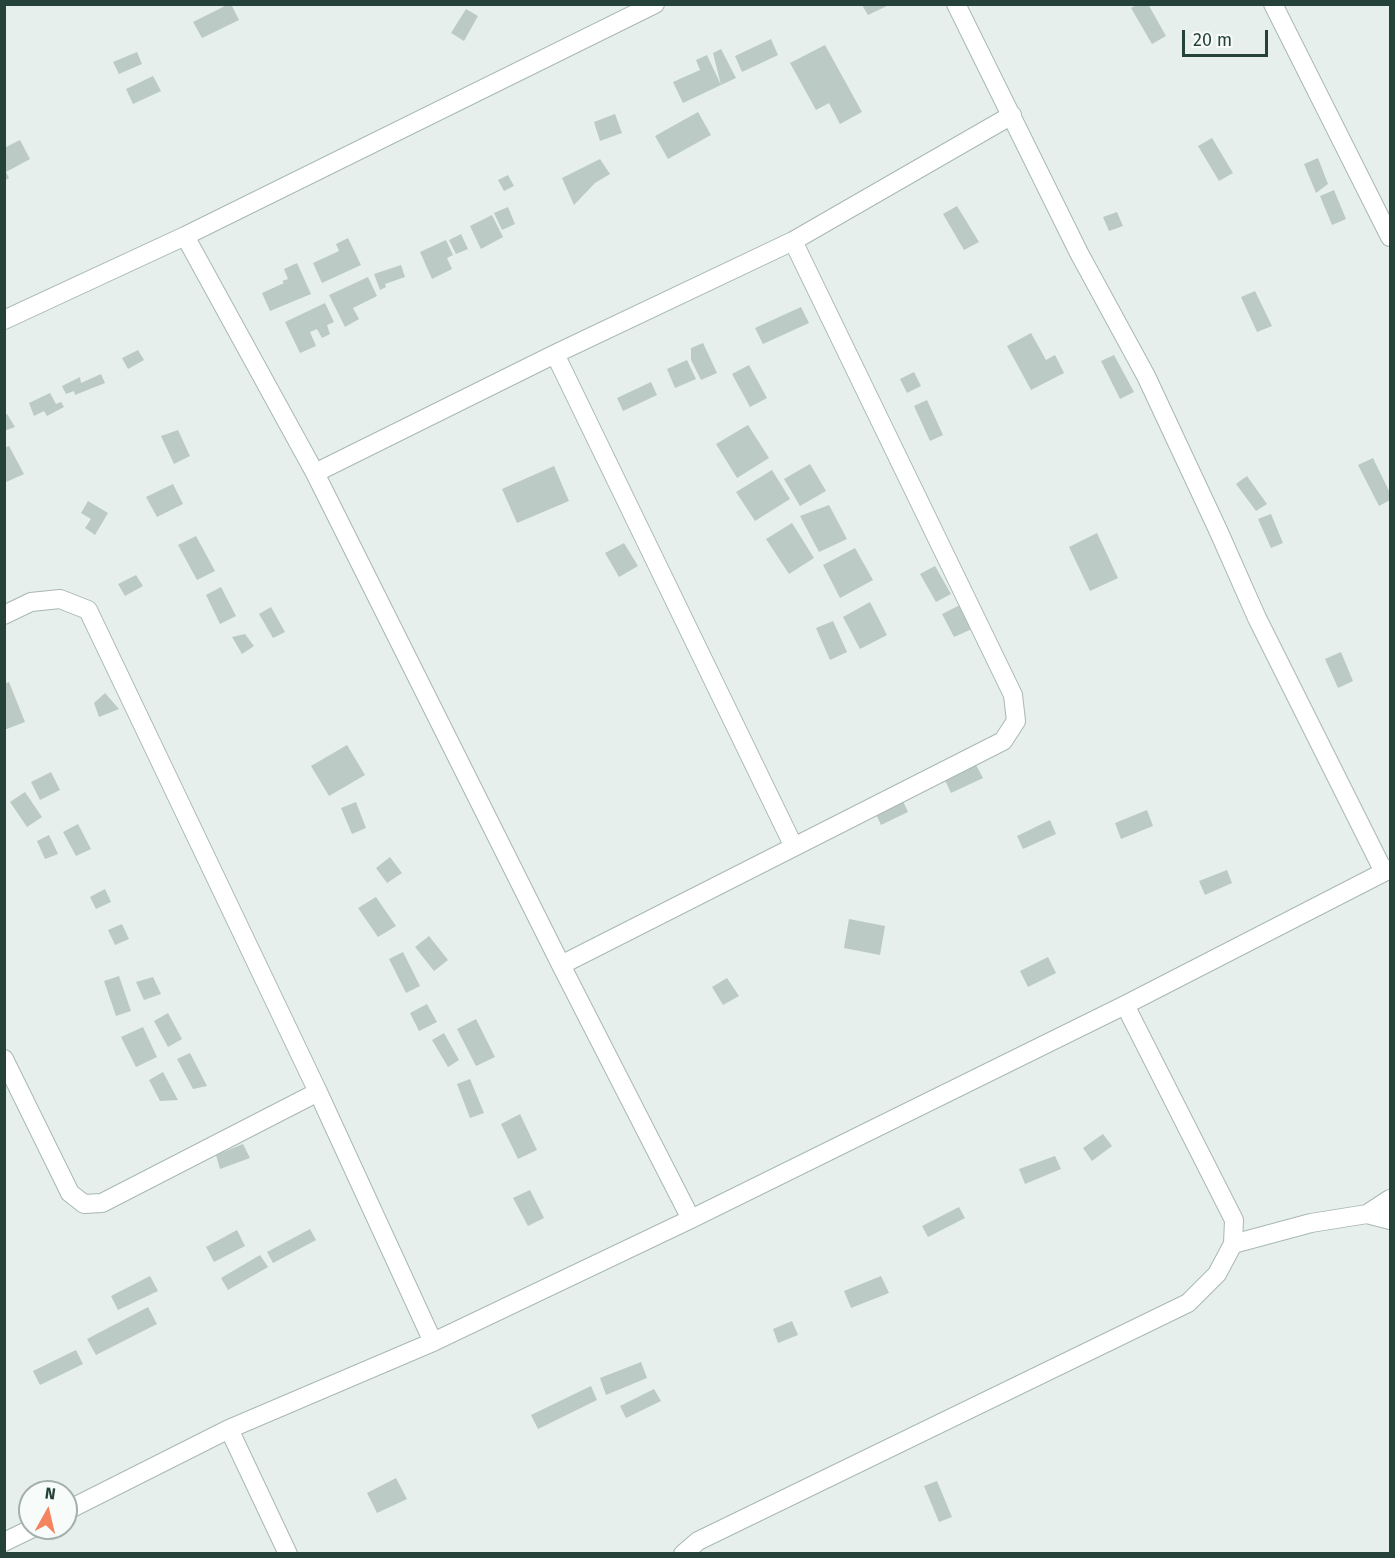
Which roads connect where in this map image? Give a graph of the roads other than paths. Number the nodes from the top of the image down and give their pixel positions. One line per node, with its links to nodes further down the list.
1 (655, 4): 5 (street)
2 (956, 4): 4 (street)
3 (1273, 4): 6 (street)
4 (1012, 115): 7 (street); 13 (street)
5 (185, 236): 8 (street); 10 (street)
6 (1390, 237)
7 (793, 241): 9 (street); 12 (street)
8 (4, 320)
9 (555, 354): 10 (street); 12 (street)
10 (315, 473): 14 (street)
11 (4, 615): 17 (street)
12 (794, 848): 14 (street)
13 (1387, 871): 15 (street)
14 (561, 965): 20 (street)
15 (1125, 1005): 20 (street); 22 (street)
16 (4, 1059): 17 (street)
17 (318, 1092): 23 (street)
18 (1390, 1199): 19 (street)
19 (1367, 1214): 21 (street); 22 (street)
20 (691, 1218): 23 (street)
21 (1390, 1220)
22 (1233, 1244): 29 (street)
23 (433, 1342): 24 (street)
24 (229, 1429): 25 (street); 28 (street)
25 (78, 1505)
26 (18, 1535): 27 (street)
27 (4, 1542)
28 (288, 1554)
29 (683, 1554)

